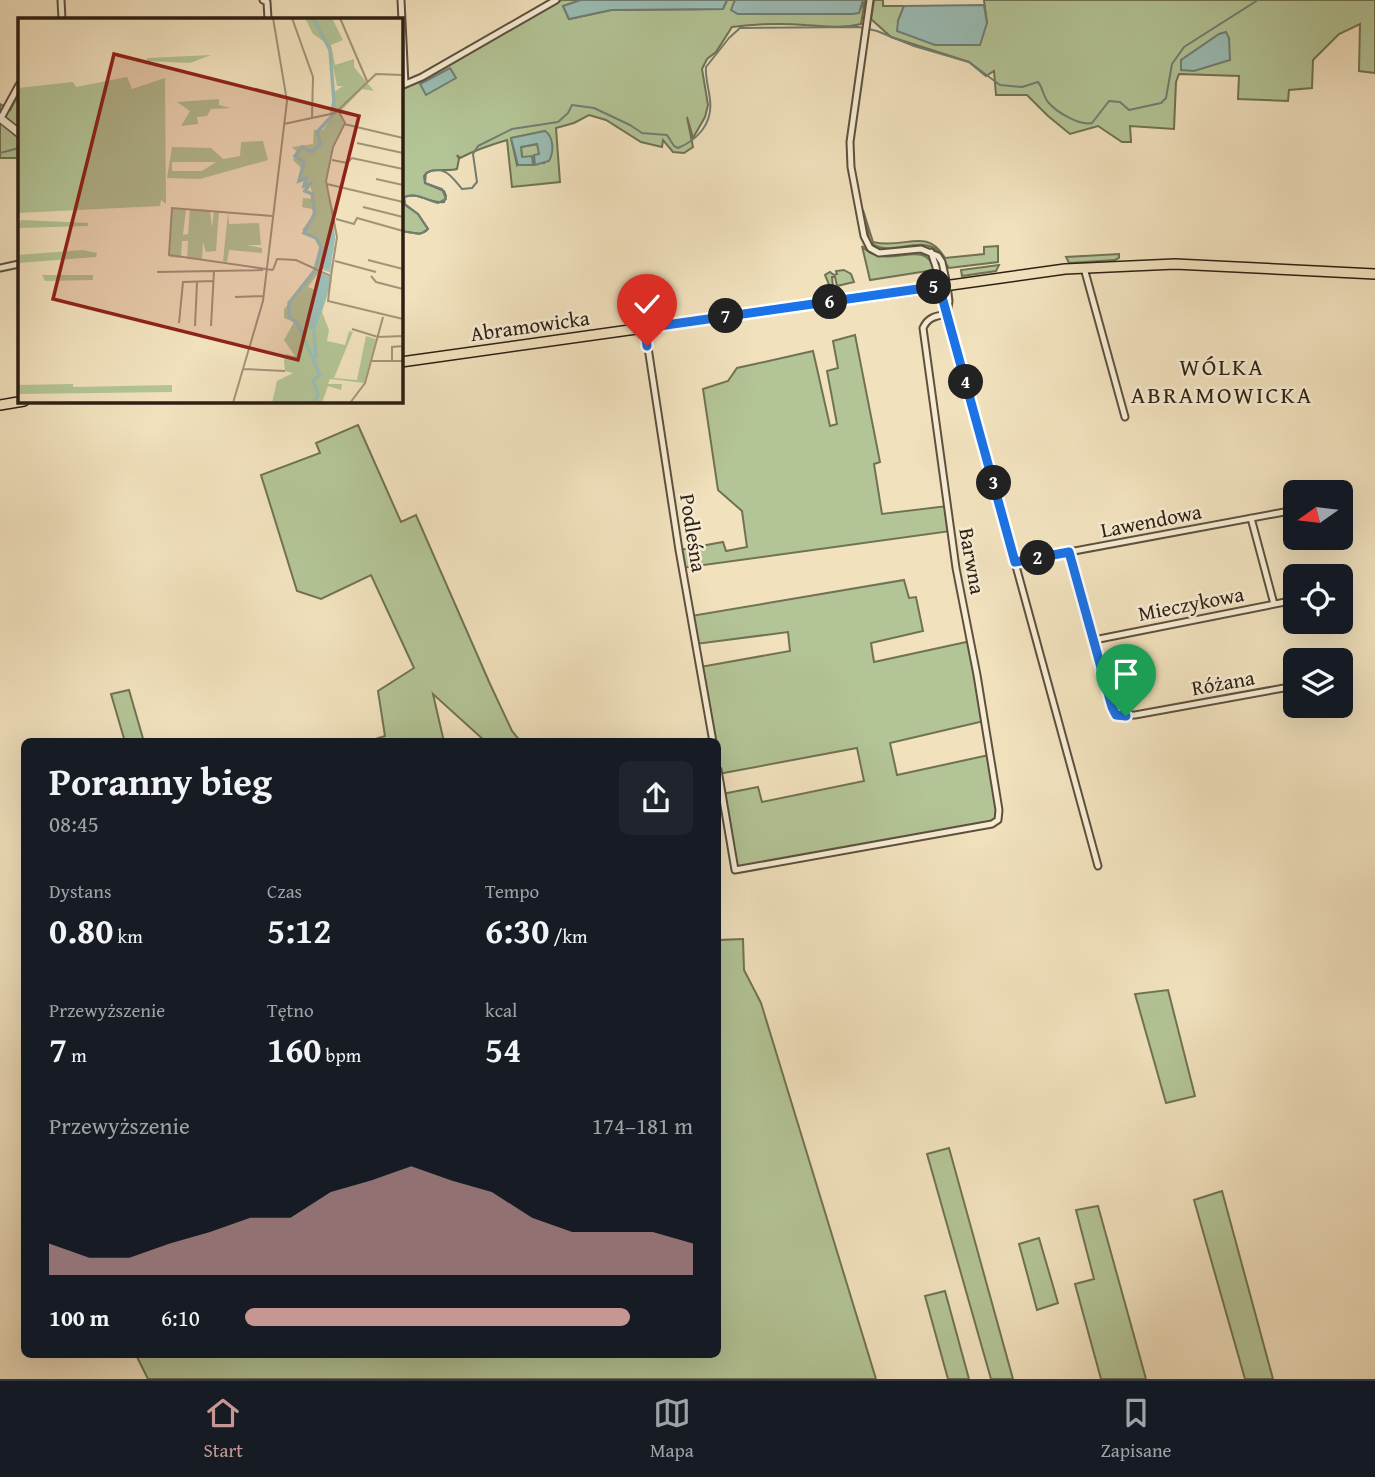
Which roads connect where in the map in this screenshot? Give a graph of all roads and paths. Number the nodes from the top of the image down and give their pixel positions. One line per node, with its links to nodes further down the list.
1 (61, 0): 6 (street)
2 (263, 0): 7 (street)
3 (401, 0): 8 (street)
4 (556, 0): 10 (street)
5 (870, 0): 18 (street)
6 (62, 18)
7 (268, 18)
8 (401, 18)
9 (402, 42): 10 (street)
10 (403, 85)
11 (18, 87): 12 (street)
12 (0, 118): 13 (street)
13 (18, 132)
14 (18, 264): 15 (street)
15 (0, 268)
16 (1084, 268): 17 (main road, Abramowicka); 18 (main road, Abramowicka); 24 (street)
17 (1375, 274)
18 (943, 285): 19 (street); 20 (main road, Abramowicka)
19 (947, 314): 28 (street); 34 (street, Barwna)
20 (645, 328): 21 (main road, Abramowicka); 33 (street, Podleśna)
21 (402, 362)
22 (18, 402): 23 (main road)
23 (0, 405)
24 (1125, 417)
25 (1283, 512): 26 (street, Lawendowa)
26 (1251, 518): 27 (street, Lawendowa); 30 (street)
27 (1069, 552): 28 (street, Lawendowa); 31 (street, Różana)
28 (1015, 562): 35 (street)
29 (1283, 602): 30 (street, Mieczykowa)
30 (1274, 604): 31 (street, Mieczykowa)
31 (1094, 640): 32 (street, Różana)
32 (1283, 688)
33 (712, 738)
34 (721, 788)
35 (1098, 866)

